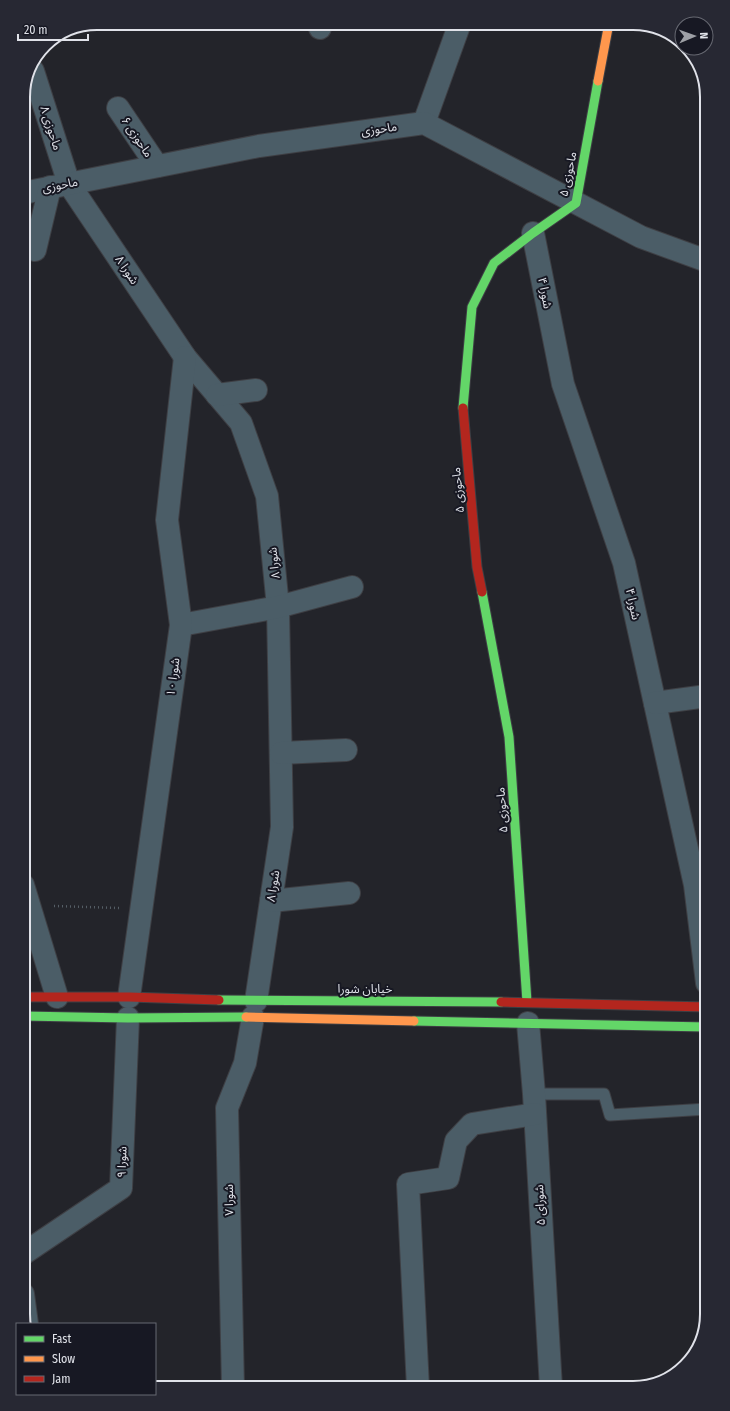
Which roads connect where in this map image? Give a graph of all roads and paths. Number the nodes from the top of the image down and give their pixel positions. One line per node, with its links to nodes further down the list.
1 (457, 30): 5 (street)
2 (609, 30): 9 (main road, ماحوزی ۵)
3 (34, 75): 7 (street, ماحوزی ۸)
4 (118, 108): 6 (street, ماحوزی ۶)
5 (424, 123): 6 (street, ماحوزی); 9 (street)
6 (157, 166): 7 (street, ماحوزی)
7 (60, 186): 8 (street, ماحوزی); 11 (street); 13 (street, شورا ۸)
8 (30, 192)
9 (576, 203): 10 (main road, ماحوزی ۵); 12 (street)
10 (533, 233): 20 (street, شورا ۴); 34 (main road, ماحوزی ۵)
11 (35, 250)
12 (700, 258)
13 (185, 357): 15 (street, شورا ۸); 18 (street, شورا ۱۰)
14 (256, 390): 15 (street)
15 (217, 395): 17 (street, شورا ۸)
16 (352, 587): 17 (street)
17 (278, 607): 18 (street); 22 (street, شورا ۸)
18 (181, 625): 27 (street, شورا ۱۰)
19 (700, 697): 20 (street)
20 (655, 703): 28 (street, شورا ۴)
21 (346, 750): 22 (street)
22 (281, 753): 24 (street, شورا ۸)
23 (349, 893): 24 (street)
24 (271, 901): 33 (street, شورا ۸)
25 (30, 905): 27 (path)
26 (30, 908): 30 (street)
27 (141, 908): 31 (street, شورا ۱۰)
28 (700, 925)
29 (30, 997): 30 (main road, خیابان شورا)
30 (57, 997): 31 (main road, خیابان شورا)
31 (129, 997): 33 (main road, خیابان شورا)
32 (700, 1007): 34 (main road, خیابان شورا)
33 (255, 1009): 34 (main road, خیابان شورا); 34 (main road, خیابان شورا); 36 (main road, خیابان شورا); 41 (street, شورا ۷)
34 (528, 1012): 37 (main road, خیابان شورا); 38 (street, شورای ۵)
35 (30, 1016): 36 (main road, خیابان شورا)
36 (128, 1018): 40 (street, شورا ۹)
37 (700, 1026)
38 (534, 1104): 39 (lane); 42 (street); 43 (street, شورای ۵)
39 (700, 1109)
40 (30, 1249)
41 (233, 1381)
42 (418, 1381)
43 (551, 1381)

